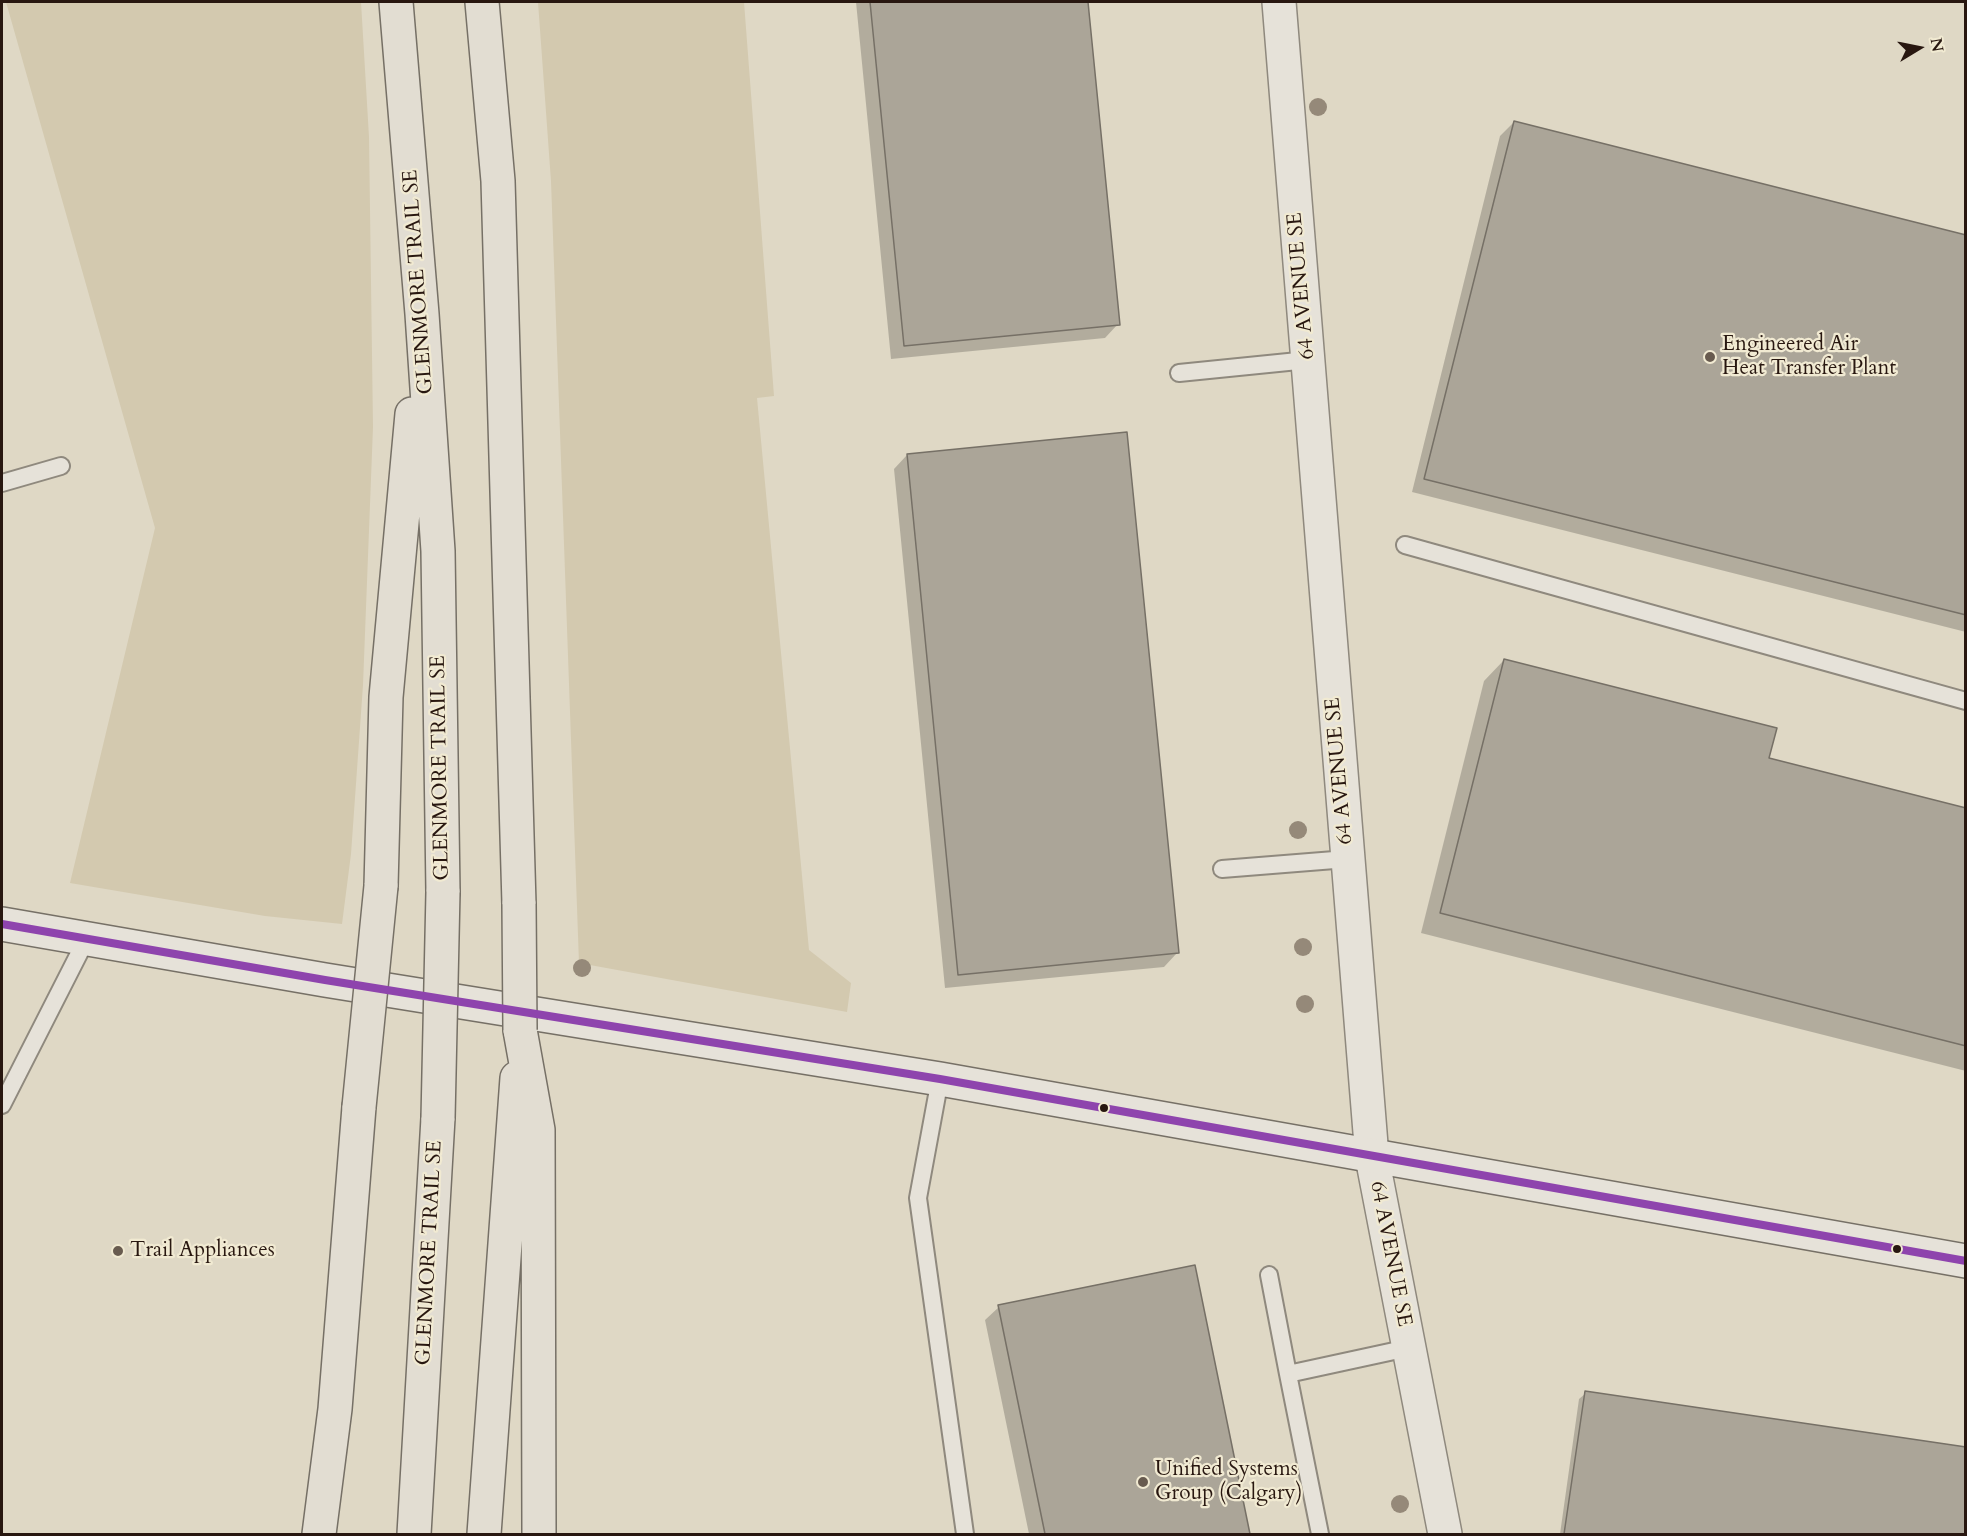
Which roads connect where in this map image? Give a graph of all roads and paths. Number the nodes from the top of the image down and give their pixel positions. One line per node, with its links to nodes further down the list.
1 (396, 2): 4 (highway, GLENMORE TRAIL SE)
2 (482, 2): 17 (highway, bridge)
3 (1279, 2): 5 (street, 64 AVENUE SE)
4 (422, 314): 23 (highway, bridge); 26 (highway, GLENMORE TRAIL SE, bridge)
5 (1308, 360): 6 (lane); 11 (street, 64 AVENUE SE)
6 (1179, 373)
7 (61, 466): 8 (lane)
8 (2, 483)
9 (1405, 545): 10 (lane)
10 (1965, 701)
11 (1347, 859): 12 (lane); 18 (street, 64 AVENUE SE)
12 (1222, 869)
13 (2, 924): 14 (street)
14 (87, 938): 15 (street); 16 (lane)
15 (940, 1079): 18 (street); 29 (lane)
16 (2, 1105)
17 (526, 1129): 27 (highway); 28 (highway)
18 (1372, 1157): 19 (street); 21 (street, 64 AVENUE SE)
19 (1965, 1261)
20 (1269, 1275): 22 (lane)
21 (1408, 1348): 22 (lane); 31 (street, 64 AVENUE SE)
22 (1288, 1374): 30 (lane)
23 (335, 1408): 24 (highway); 25 (highway)
24 (310, 1534)
25 (319, 1534)
26 (414, 1534)
27 (484, 1534)
28 (538, 1534)
29 (965, 1534)
30 (1320, 1534)
31 (1445, 1534)

